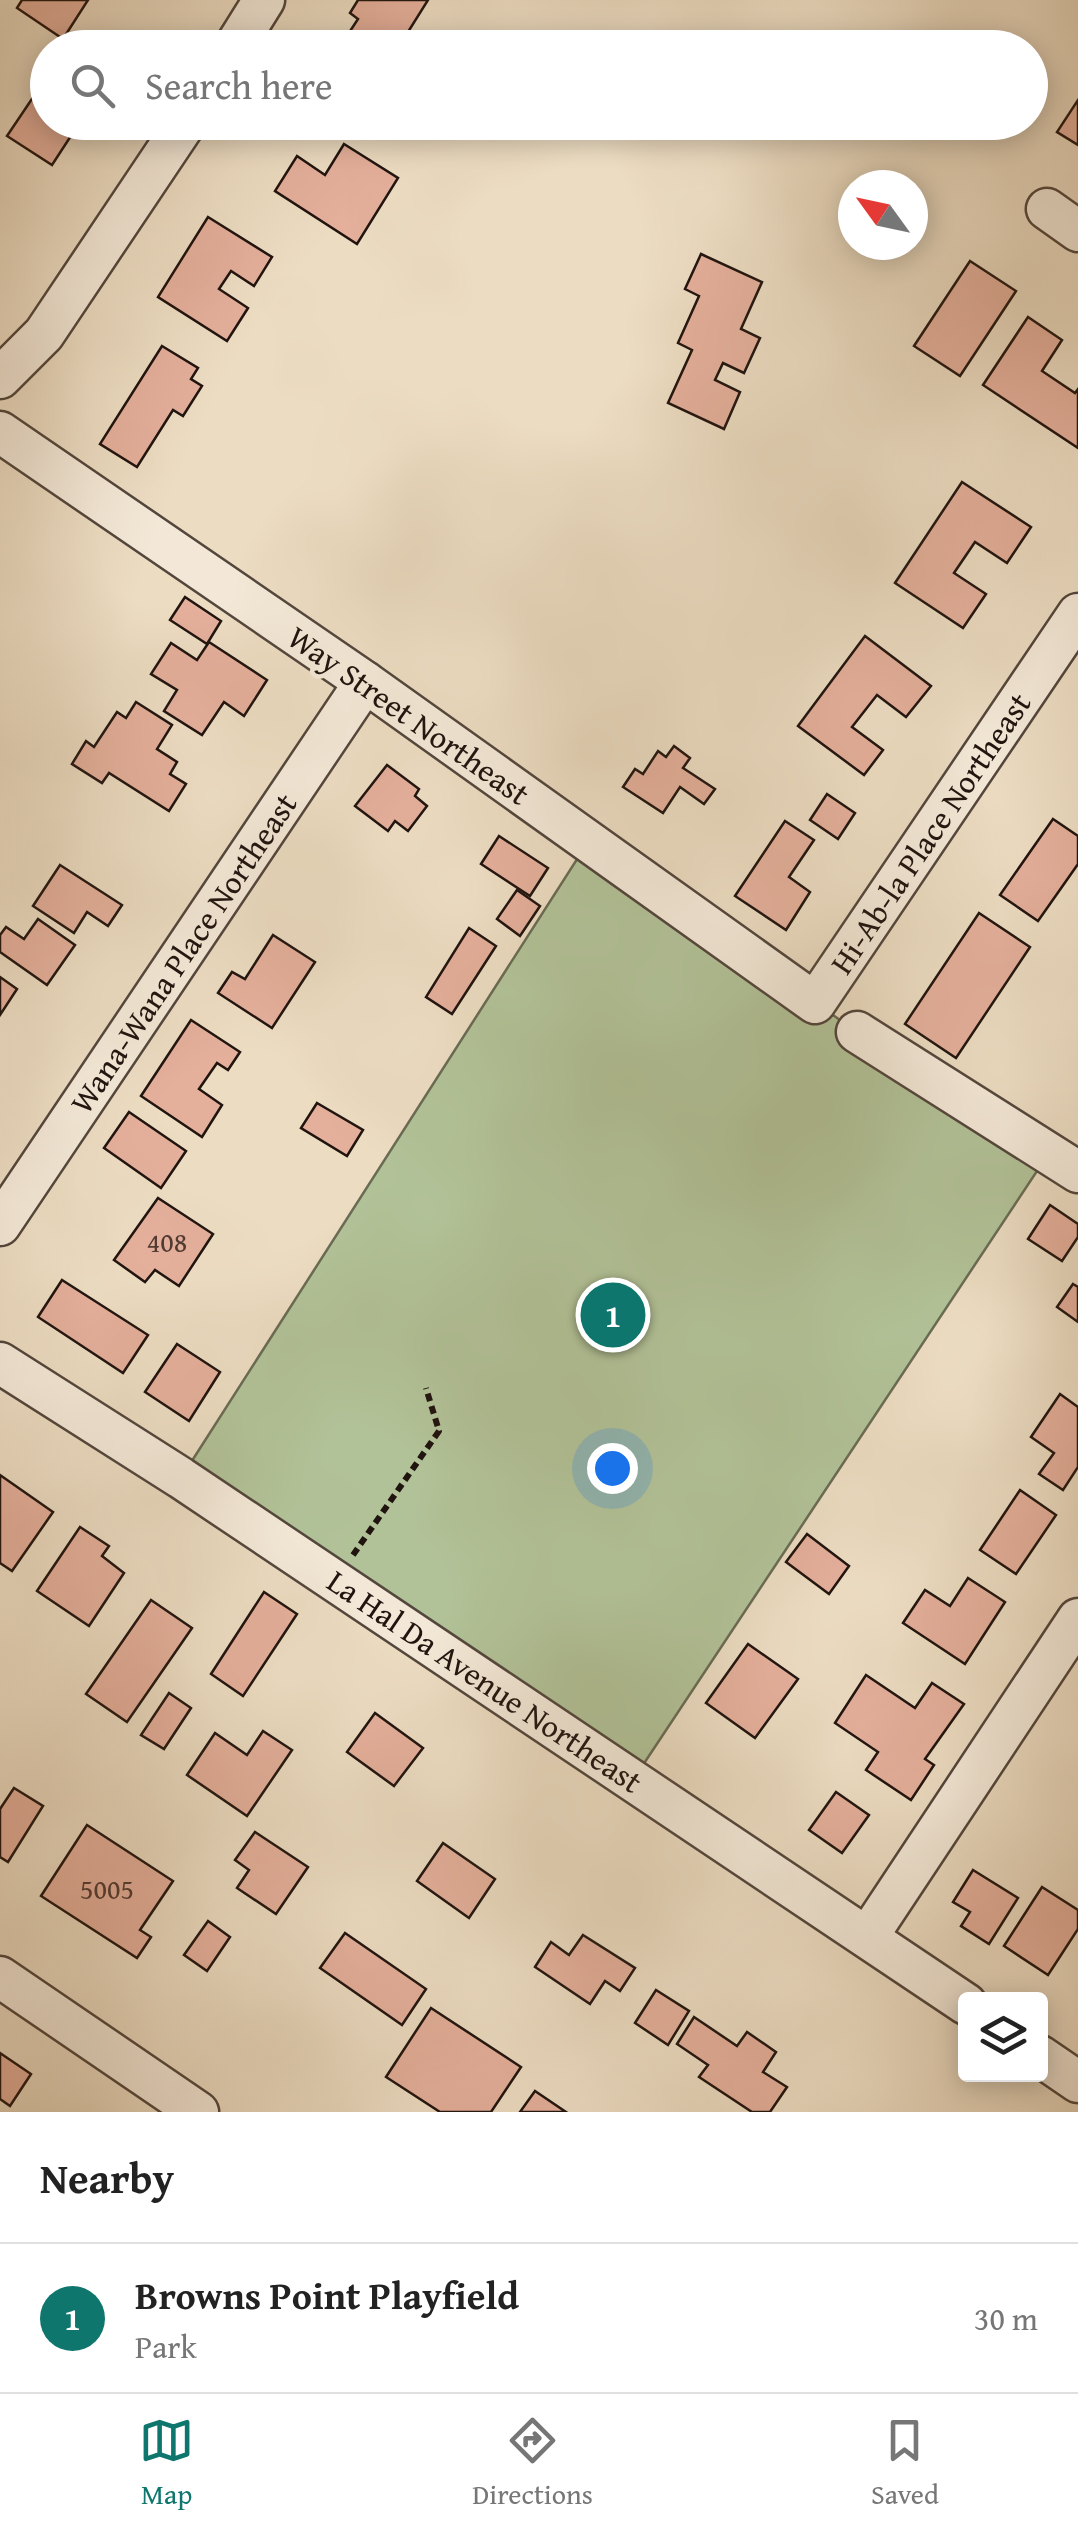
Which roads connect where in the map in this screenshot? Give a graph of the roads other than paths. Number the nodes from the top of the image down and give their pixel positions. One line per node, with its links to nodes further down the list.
1 (264, 0): 2 (street)
2 (245, 30)
3 (174, 140): 4 (street)
4 (0, 378)
5 (0, 432): 7 (street, Way Street Northeast)
6 (1078, 614): 8 (street, Hi-Ab-la Place Northeast)
7 (365, 682): 8 (street, Way Street Northeast); 11 (street, Wana-Wana Place Northeast)
8 (815, 1002)
9 (856, 1032): 10 (street)
10 (1078, 1172)
11 (0, 1225)
12 (0, 1364): 14 (street, La Hal Da Avenue Northeast)
13 (1078, 1619): 14 (street)
14 (868, 1936): 16 (street, La Hal Da Avenue Northeast)
15 (0, 1977): 19 (street)
16 (958, 1998)
17 (1048, 2061): 18 (street)
18 (1078, 2082)
19 (198, 2112)

